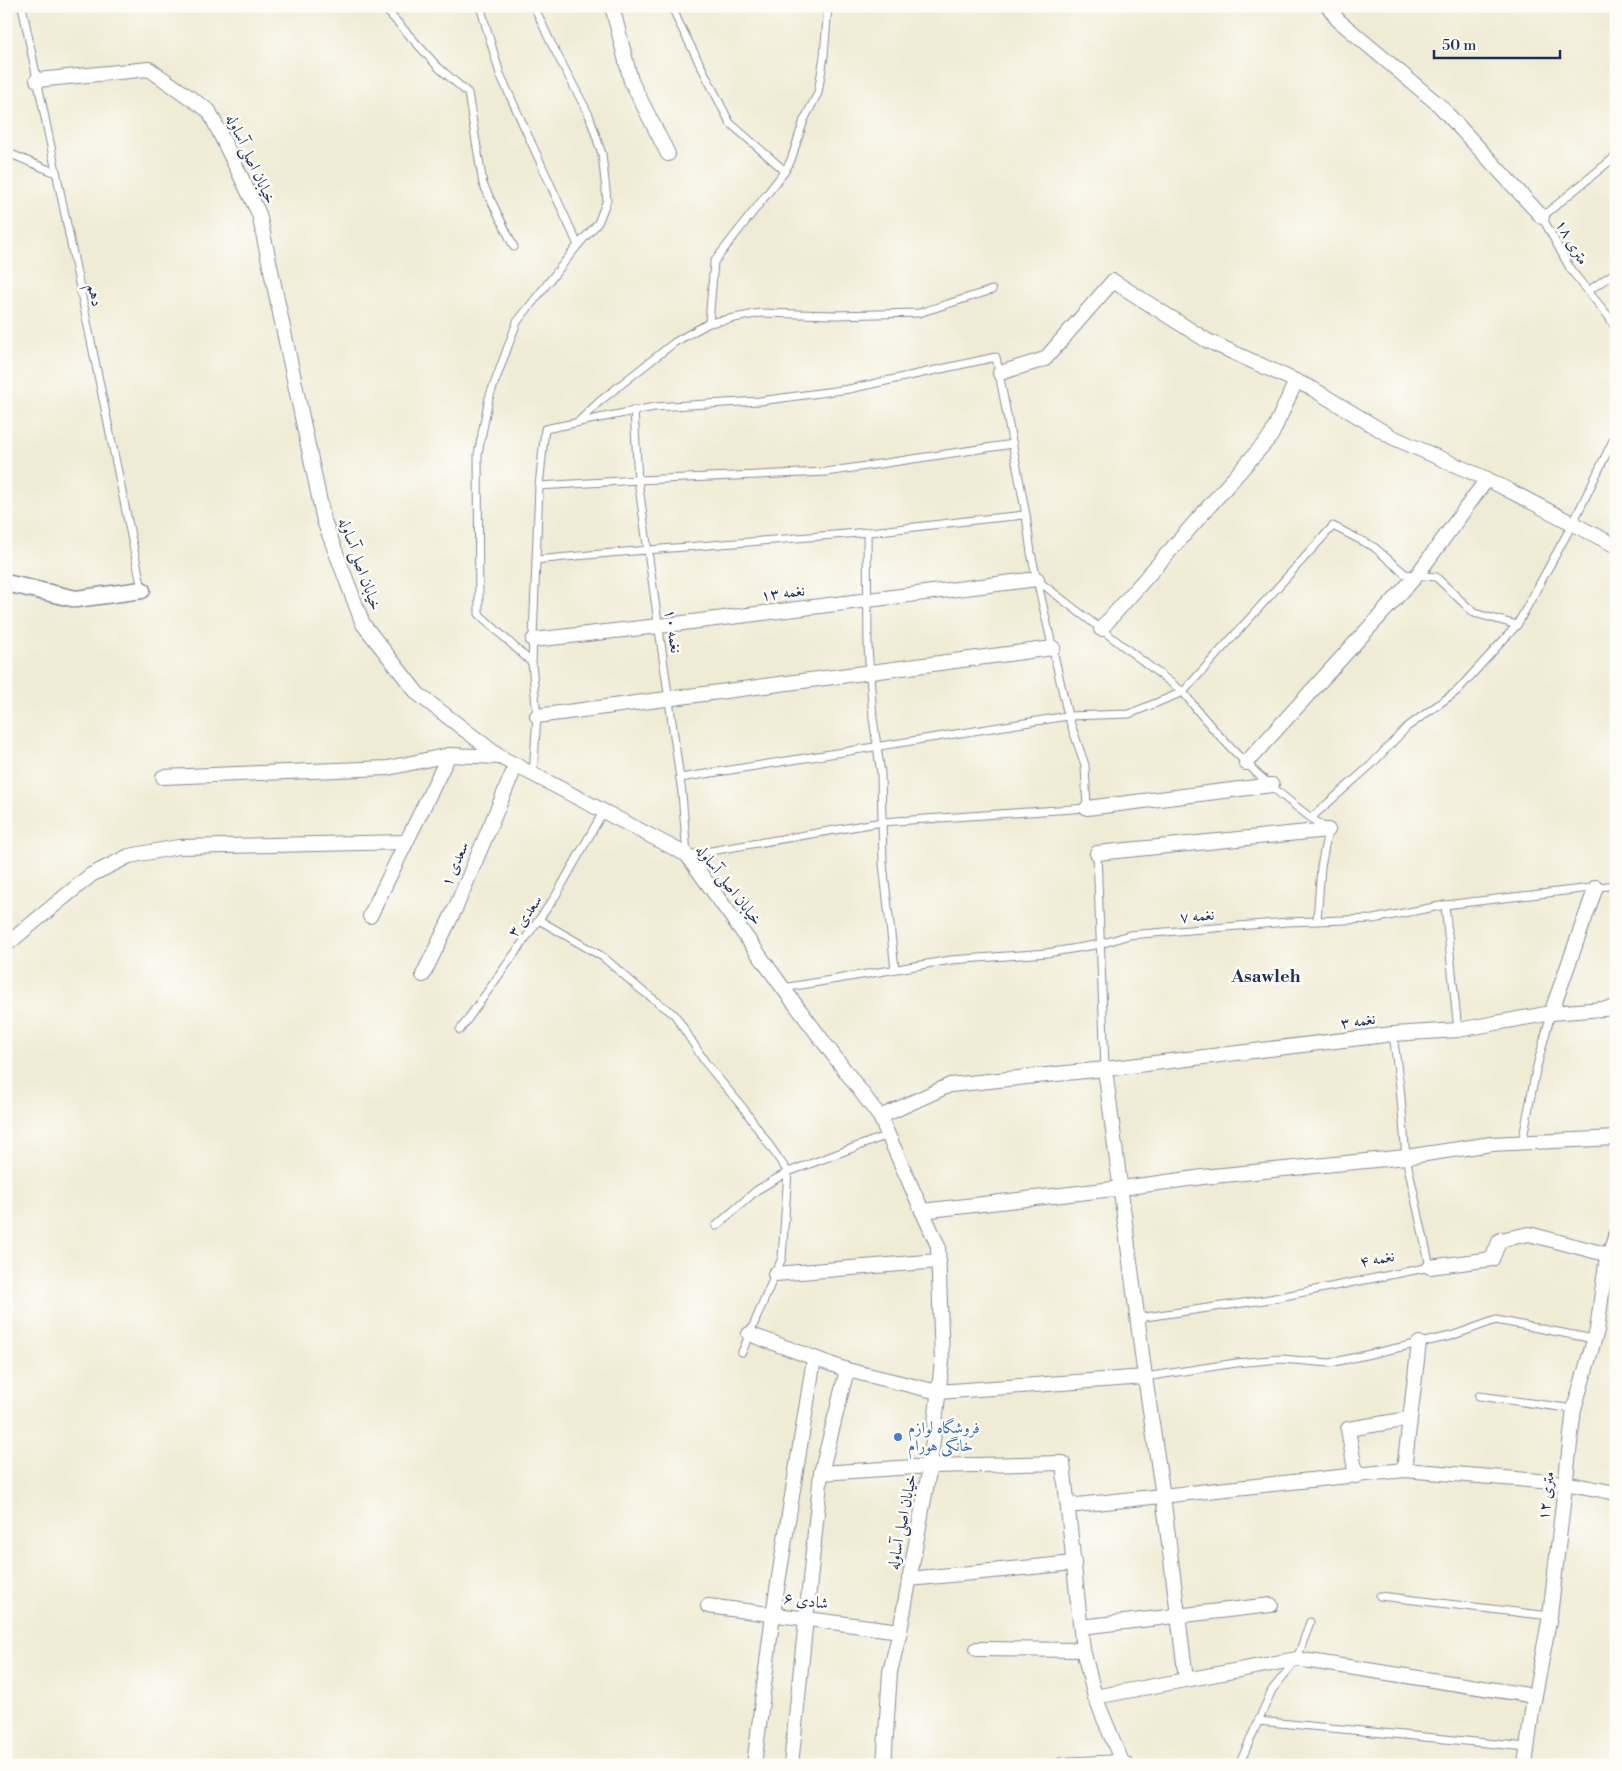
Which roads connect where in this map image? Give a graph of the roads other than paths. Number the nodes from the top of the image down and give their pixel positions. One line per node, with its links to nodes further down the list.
1 (22, 6): 9 (lane, دهم)
2 (379, 6): 17 (lane)
3 (480, 6): 16 (lane)
4 (534, 6): 16 (lane)
5 (612, 6): 11 (street)
6 (672, 6): 13 (lane)
7 (828, 6): 13 (lane)
8 (1328, 6): 15 (street)
9 (37, 80): 14 (lane, دهم); 56 (street, خیابان اصلی آساوله)
10 (6, 152): 14 (lane)
11 (668, 154)
12 (1616, 156): 15 (lane)
13 (784, 171): 21 (lane)
14 (56, 173): 41 (lane, دهم)
15 (1542, 217): 20 (lane, ۱۸ متری)
16 (578, 245): 48 (lane)
17 (514, 247)
18 (1616, 272): 20 (lane)
19 (992, 290): 21 (lane)
20 (1588, 291): 22 (lane, ۱۸ متری)
21 (710, 323): 26 (lane)
22 (1616, 329)
23 (1000, 373): 24 (street); 25 (lane); 28 (lane)
24 (1296, 381): 29 (street); 45 (street)
25 (634, 410): 26 (lane); 30 (lane, نغمه ۱۰)
26 (577, 422): 31 (lane)
27 (1616, 434): 33 (lane)
28 (1013, 444): 30 (lane); 32 (lane)
29 (1487, 479): 33 (street); 38 (street)
30 (638, 480): 31 (lane); 36 (lane, نغمه ۱۰)
31 (539, 486): 37 (lane)
32 (1026, 515): 34 (lane); 39 (lane)
33 (1573, 524): 35 (street); 44 (lane)
34 (867, 532): 36 (lane); 42 (lane)
35 (1616, 546)
36 (648, 549): 37 (lane); 43 (lane, نغمه ۱۰)
37 (536, 560): 46 (lane)
38 (1417, 576): 44 (lane); 50 (lane); 57 (street)
39 (1037, 580): 42 (street, نغمه ۱۳); 45 (lane); 47 (lane)
40 (6, 582): 41 (street)
41 (142, 590)
42 (867, 601): 43 (street, نغمه ۱۳); 49 (lane)
43 (659, 626): 46 (street, نغمه ۱۳); 51 (lane, نغمه ۱۰)
44 (1517, 626): 65 (lane)
45 (1101, 629): 50 (lane)
46 (533, 640): 48 (lane)
47 (1053, 648): 49 (street); 53 (lane)
48 (532, 663): 52 (lane)
49 (869, 672): 51 (street); 54 (lane)
50 (1183, 692): 53 (lane); 57 (lane)
51 (669, 700): 52 (street); 61 (lane, نغمه ۱۰)
52 (537, 716): 59 (lane)
53 (1068, 716): 54 (lane); 63 (lane)
54 (877, 748): 61 (lane); 66 (lane)
55 (449, 754): 56 (street); 60 (street); 68 (street)
56 (500, 757): 58 (street, خیابان اصلی آساوله)
57 (1246, 763): 62 (lane)
58 (516, 766): 59 (street, خیابان اصلی آساوله); 80 (street, سعدی ۱)
59 (533, 775): 64 (street, خیابان اصلی آساوله)
60 (162, 776)
61 (680, 778): 70 (lane, نغمه ۱۰)
62 (1272, 785): 63 (street); 65 (lane)
63 (1086, 808): 66 (lane)
64 (603, 812): 70 (street, خیابان اصلی آساوله); 75 (lane, سعدی ۳)
65 (1311, 818): 67 (lane)
66 (882, 822): 70 (lane); 79 (lane)
67 (1328, 830): 69 (street); 76 (lane)
68 (406, 842): 74 (street); 78 (street)
69 (1097, 853): 77 (lane)
70 (687, 855): 81 (street, خیابان اصلی آساوله)
71 (1616, 885): 72 (lane, نغمه ۷)
72 (1596, 887): 73 (lane, نغمه ۷); 83 (street)
73 (1446, 904): 76 (lane, نغمه ۷); 85 (lane)
74 (370, 916)
75 (539, 920): 84 (lane, سعدی ۳); 93 (lane)
76 (1317, 920): 77 (lane, نغمه ۷)
77 (1101, 944): 79 (lane, نغمه ۷); 87 (lane)
78 (6, 945)
79 (895, 969): 81 (lane, نغمه ۷)
80 (423, 975)
81 (783, 988): 88 (street, خیابان اصلی آساوله)
82 (1616, 1008): 83 (street, نغمه ۳)
83 (1551, 1013): 85 (street, نغمه ۳); 91 (lane)
84 (460, 1030)
85 (1458, 1030): 86 (street, نغمه ۳)
86 (1393, 1034): 87 (street, نغمه ۳); 92 (lane)
87 (1105, 1069): 88 (street); 94 (street)
88 (880, 1117): 89 (street, خیابان اصلی آساوله)
89 (888, 1135): 93 (lane); 95 (street, خیابان اصلی آساوله)
90 (1616, 1138): 91 (street)
91 (1522, 1143): 92 (street)
92 (1406, 1157): 94 (street); 100 (lane)
93 (788, 1172): 96 (lane); 101 (lane)
94 (1122, 1188): 95 (street); 102 (street)
95 (922, 1211): 98 (street, خیابان اصلی آساوله)
96 (716, 1226)
97 (1616, 1236): 99 (street, ۱۲ متری)
98 (939, 1261): 101 (street); 110 (street, خیابان اصلی آساوله)
99 (1610, 1261): 100 (street, نغمه ۴); 104 (street, ۱۲ متری)
100 (1430, 1267): 102 (lane, نغمه ۴)
101 (775, 1274): 103 (lane)
102 (1138, 1318): 109 (street)
103 (749, 1334): 106 (lane); 107 (street)
104 (1594, 1339): 105 (lane); 112 (street, ۱۲ متری)
105 (1419, 1343): 109 (lane); 113 (street)
106 (742, 1352)
107 (814, 1359): 108 (street); 127 (street)
108 (848, 1370): 110 (street); 116 (street)
109 (1145, 1377): 110 (street); 120 (street)
110 (938, 1392): 114 (street, خیابان اصلی آساوله)
111 (1479, 1396): 112 (lane)
112 (1574, 1409): 118 (street, ۱۲ متری)
113 (1409, 1419): 115 (street); 117 (street)
114 (930, 1466): 116 (street); 121 (street); 123 (street, خیابان اصلی آساوله)
115 (1404, 1470): 117 (street); 118 (street)
116 (821, 1473): 130 (street)
117 (1356, 1476): 120 (street)
118 (1565, 1483): 119 (street); 129 (street, ۱۲ متری)
119 (1616, 1493)
120 (1163, 1496): 121 (street); 128 (street)
121 (1068, 1506): 122 (street)
122 (1074, 1563): 123 (street); 132 (street)
123 (909, 1579): 133 (street, خیابان اصلی آساوله)
124 (1380, 1596): 129 (lane)
125 (1271, 1605): 128 (street)
126 (708, 1606): 127 (street, شادی ۶)
127 (773, 1614): 130 (street, شادی ۶); 144 (street)
128 (1178, 1616): 132 (street); 137 (street)
129 (1550, 1616): 138 (street, ۱۲ متری)
130 (806, 1620): 133 (street, شادی ۶); 145 (street)
131 (1310, 1622): 136 (lane)
132 (1081, 1627): 135 (street)
133 (900, 1631): 146 (street, خیابان اصلی آساوله)
134 (977, 1649): 135 (street)
135 (1083, 1650): 139 (street)
136 (1297, 1659): 137 (street); 138 (street); 140 (lane)
137 (1186, 1679): 139 (street)
138 (1535, 1696): 141 (street, ۱۲ متری)
139 (1095, 1697): 143 (street)
140 (1258, 1721): 141 (lane); 148 (lane)
141 (1527, 1747): 149 (street, ۱۲ متری)
142 (1616, 1760): 150 (lane)
143 (1125, 1763): 147 (street)
144 (754, 1765)
145 (791, 1765)
146 (884, 1765)
147 (1062, 1765)
148 (1239, 1765)
149 (1525, 1765)
150 (1615, 1765)

